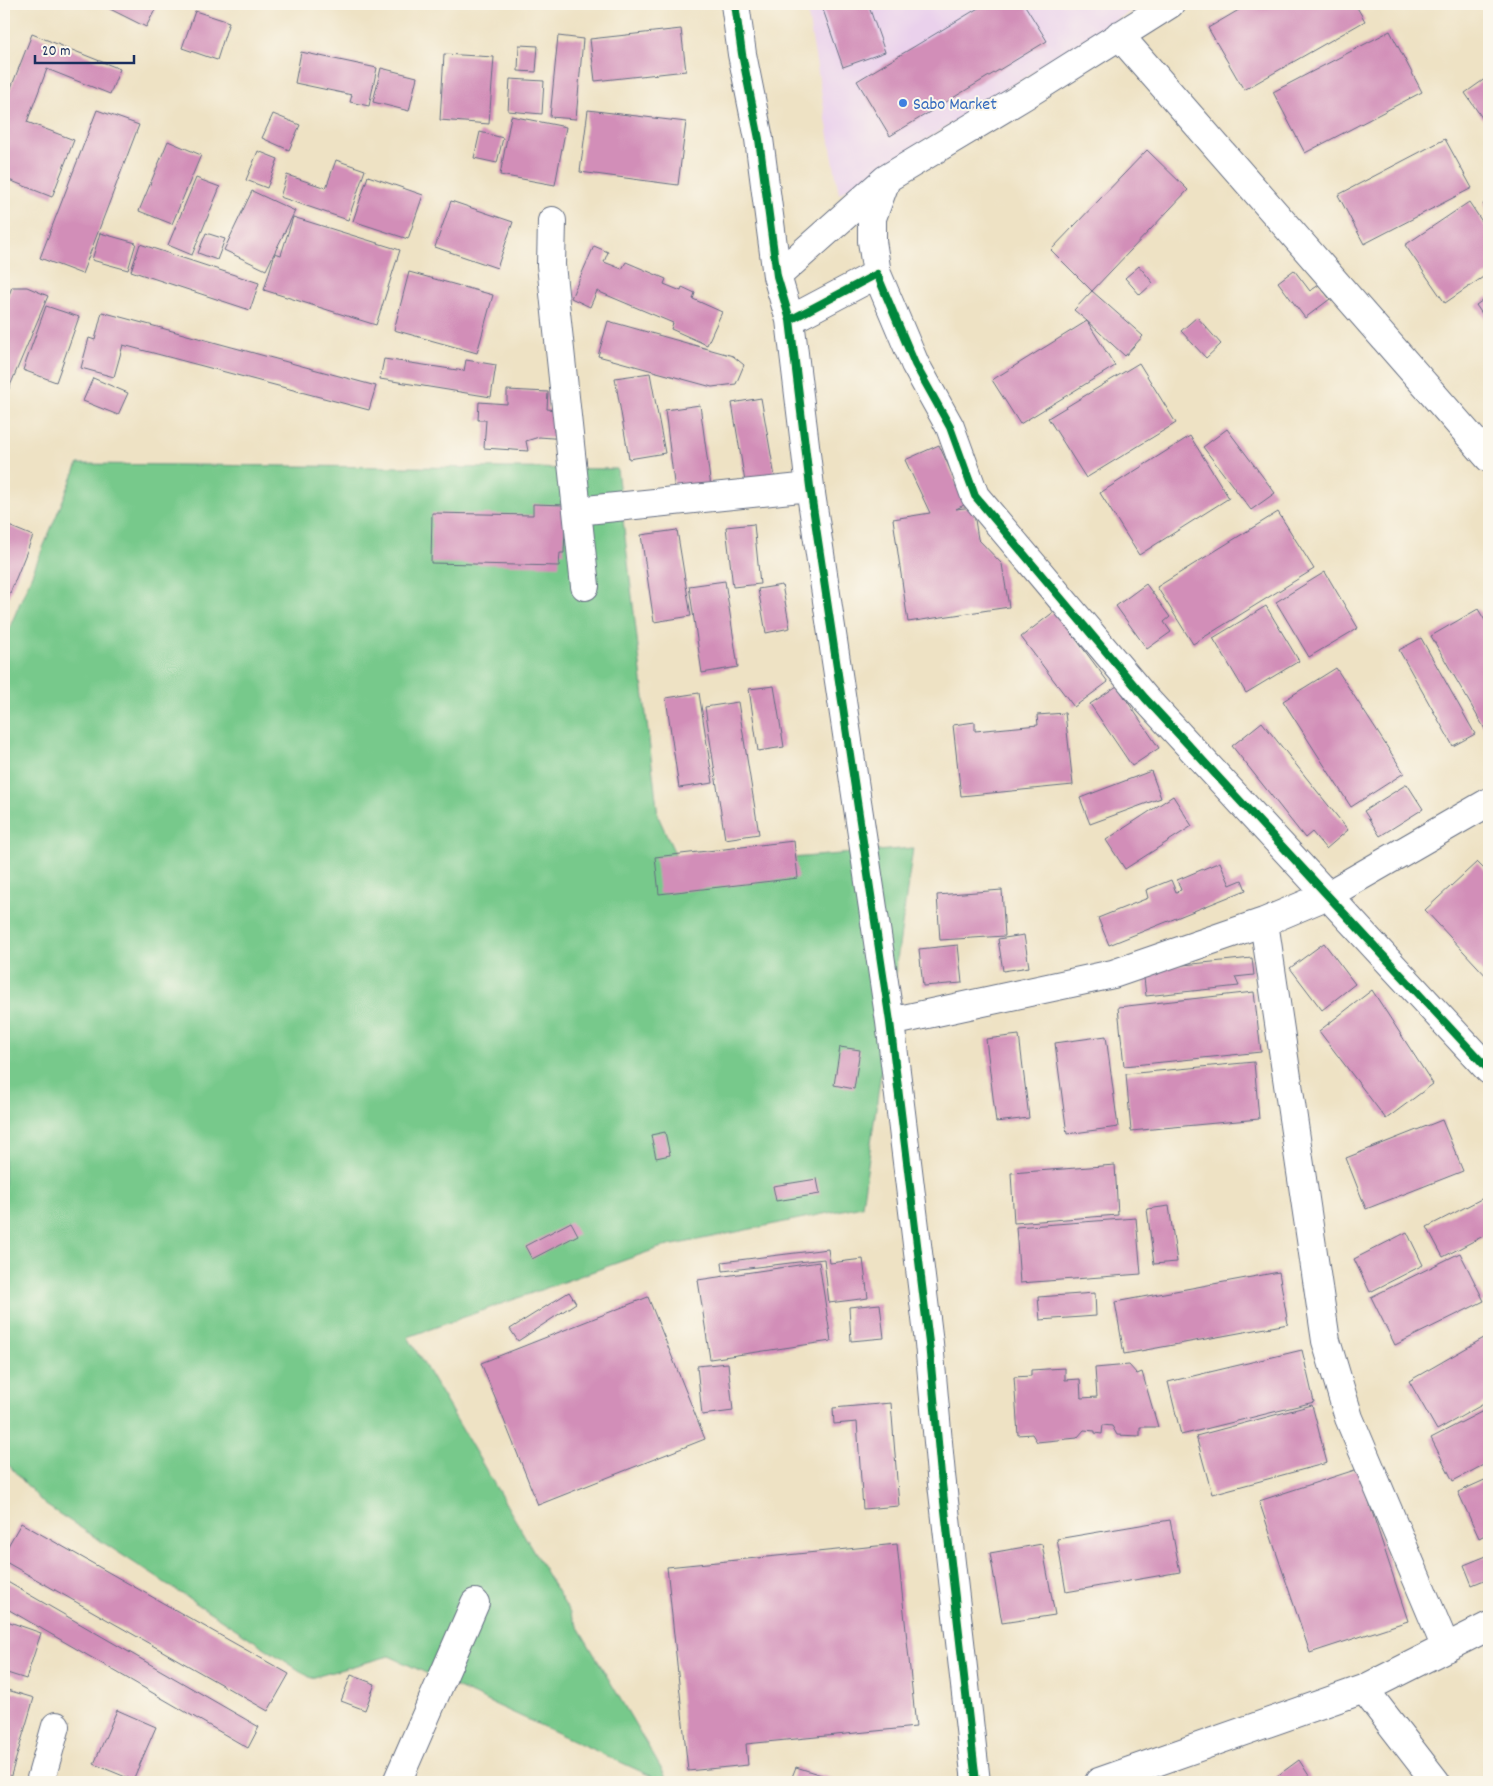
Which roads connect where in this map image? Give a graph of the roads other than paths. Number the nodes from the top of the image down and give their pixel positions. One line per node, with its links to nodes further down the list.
1 (735, 4): 7 (street)
2 (1170, 4): 3 (street)
3 (1119, 35): 4 (street); 9 (street)
4 (886, 179): 6 (street); 7 (street)
5 (552, 221): 11 (street)
6 (877, 274): 8 (street); 14 (street)
7 (777, 276): 8 (street)
8 (790, 320): 10 (street)
9 (1489, 458)
10 (810, 487): 11 (street); 16 (street)
11 (577, 512): 12 (street)
12 (585, 586)
13 (1489, 802): 14 (street)
14 (1328, 895): 15 (street); 17 (street)
15 (1264, 922): 16 (street); 20 (street)
16 (890, 1022): 25 (street)
17 (1489, 1070)
18 (475, 1602): 24 (street)
19 (1489, 1626): 20 (street)
20 (1446, 1648): 21 (street)
21 (1364, 1689): 26 (street); 27 (street)
22 (56, 1726): 23 (street)
23 (40, 1782)
24 (397, 1782)
25 (976, 1782)
26 (1099, 1782)
27 (1436, 1782)

